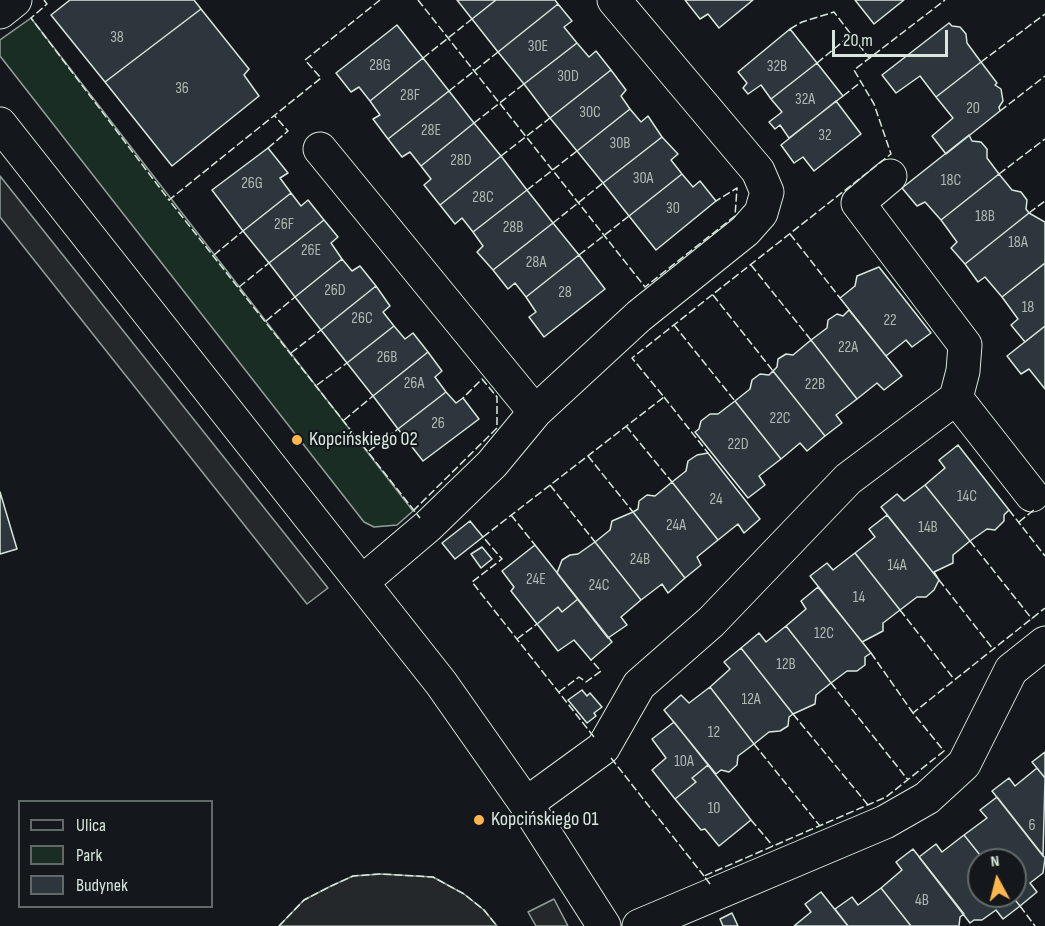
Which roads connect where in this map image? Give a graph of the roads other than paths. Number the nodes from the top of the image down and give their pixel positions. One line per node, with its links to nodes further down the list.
1 (15, 0): 3 (street)
2 (614, 0): 8 (street)
3 (0, 12)
4 (0, 124): 10 (street)
5 (320, 149): 8 (street)
6 (890, 176): 7 (street)
7 (956, 398): 9 (street); 12 (street)
8 (535, 412): 10 (street)
9 (1032, 495)
10 (362, 582): 12 (street)
11 (1045, 643): 14 (street)
12 (526, 804): 13 (street)
13 (604, 926)
14 (639, 926)

